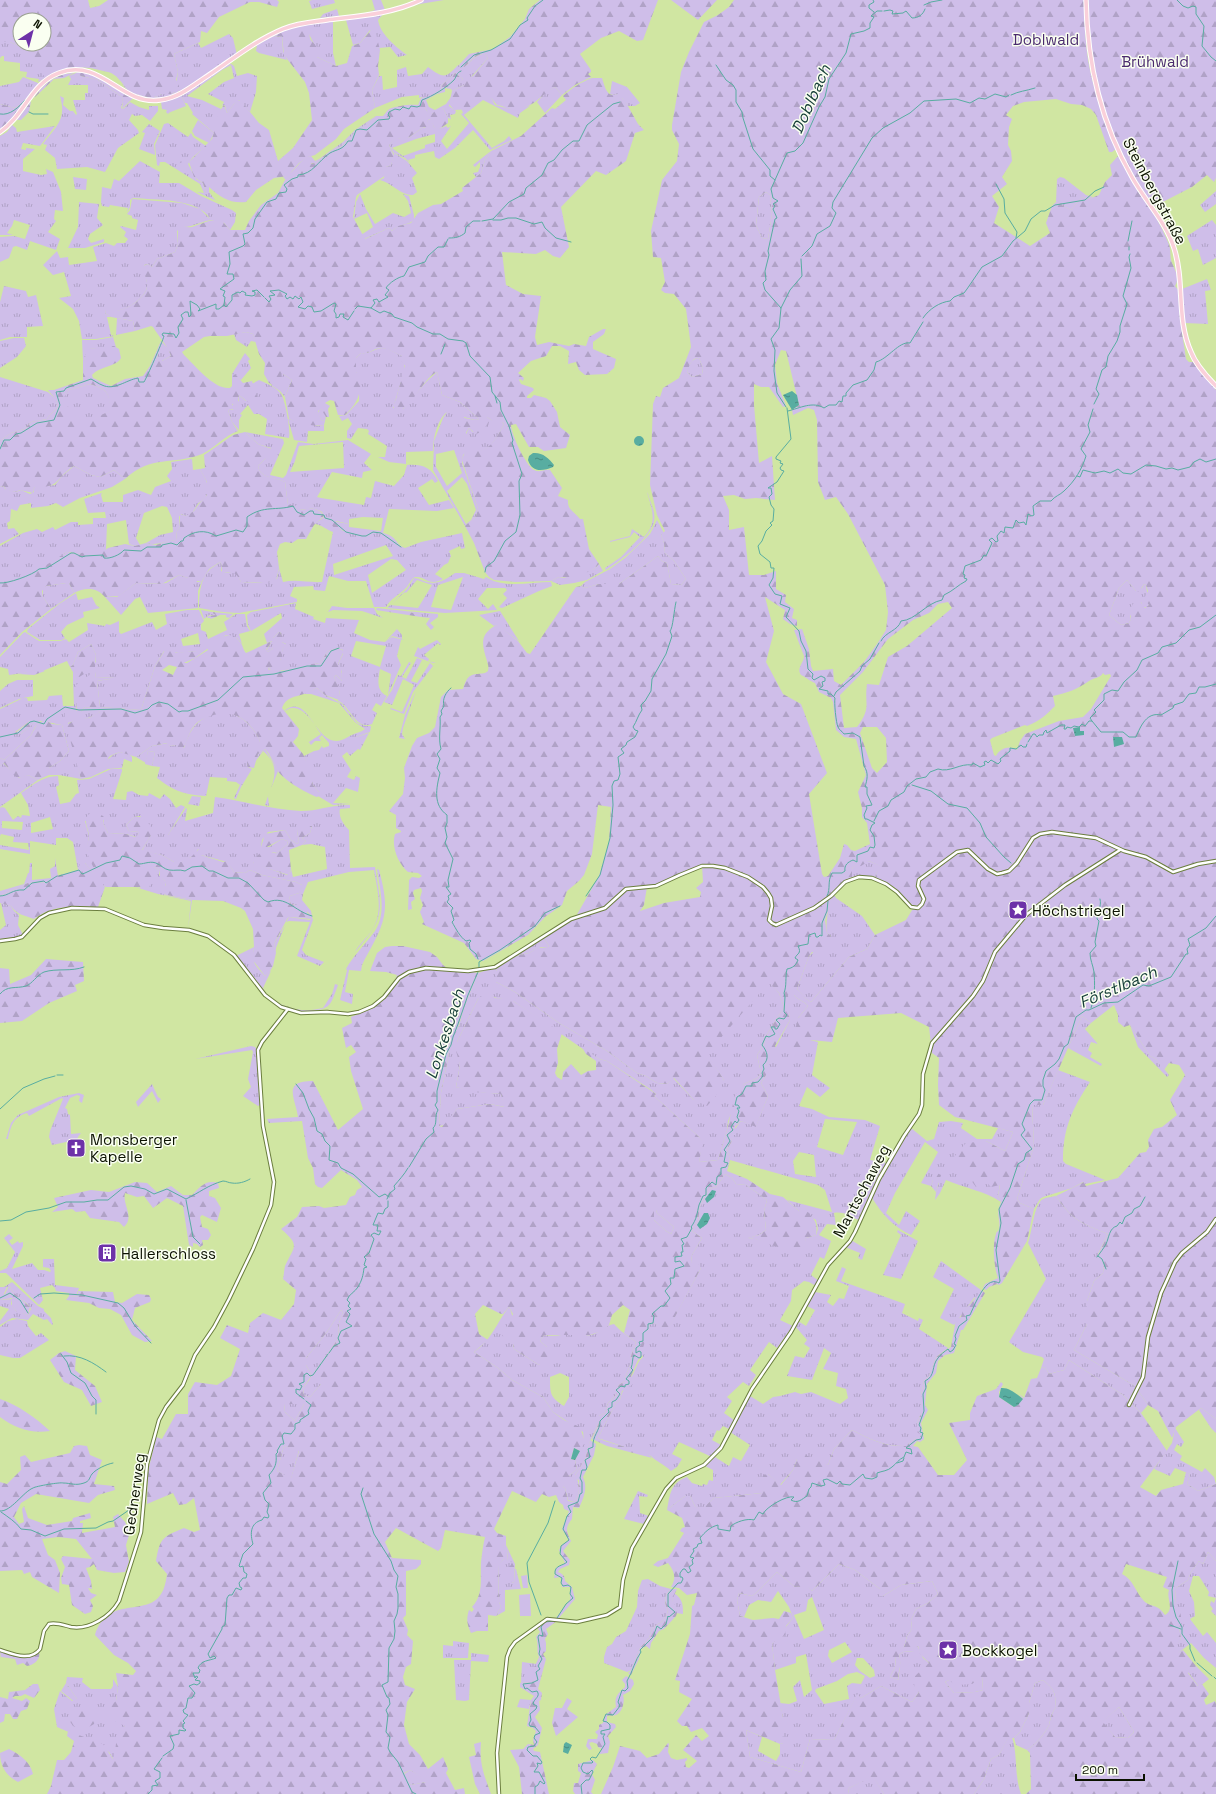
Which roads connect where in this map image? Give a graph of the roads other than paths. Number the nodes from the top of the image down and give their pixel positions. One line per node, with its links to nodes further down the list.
1 (421, 0): 3 (main road)
2 (1086, 0): 4 (main road, Steinbergstraße)
3 (0, 132)
4 (1216, 386)
5 (1120, 850): 6 (street); 8 (street); 12 (street, Mantschaweg)
6 (1216, 861)
7 (0, 941): 8 (street)
8 (288, 1009): 11 (street, Gednerweg)
9 (1216, 1219): 10 (street)
10 (1129, 1405)
11 (0, 1650)
12 (499, 1794)

